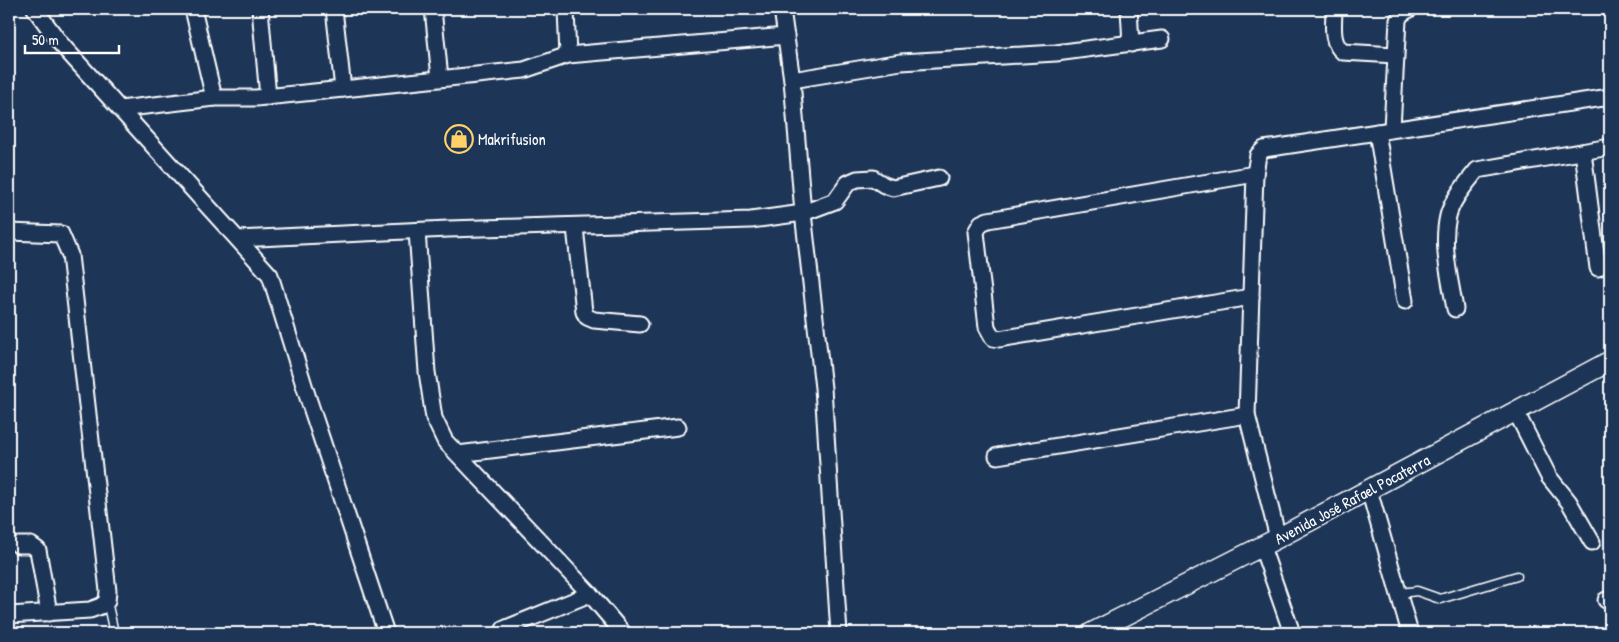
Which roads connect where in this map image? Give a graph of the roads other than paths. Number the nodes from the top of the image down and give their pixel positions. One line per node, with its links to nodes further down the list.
1 (35, 9): 23 (street)
2 (193, 9): 22 (street)
3 (260, 9): 20 (street)
4 (334, 9): 19 (street)
5 (433, 9): 17 (street)
6 (782, 9): 12 (street)
7 (1128, 9): 14 (street)
8 (1334, 9): 16 (street)
9 (1391, 9): 16 (street)
10 (1410, 9): 16 (street)
11 (566, 10): 15 (street)
12 (786, 36): 15 (street); 18 (street)
13 (1162, 39): 14 (street)
14 (1131, 44): 18 (street)
15 (568, 55): 17 (street)
16 (1390, 55): 24 (street)
17 (440, 78): 19 (street)
18 (792, 80): 29 (street)
19 (344, 90): 20 (street)
20 (268, 97): 22 (street)
21 (1610, 97): 24 (street)
22 (214, 98): 23 (street)
23 (120, 109): 33 (street)
24 (1384, 130): 27 (street); 36 (street)
25 (1610, 147): 26 (street)
26 (1582, 152): 34 (street); 37 (street)
27 (1255, 174): 35 (street); 35 (street)
28 (939, 178): 29 (street)
29 (803, 213): 30 (street); 59 (street)
30 (574, 227): 31 (street); 38 (street)
31 (416, 231): 33 (street); 43 (street)
32 (9, 232): 52 (street)
33 (238, 240): 57 (street)
34 (1598, 268)
35 (1251, 297): 41 (street)
36 (1405, 302)
37 (1455, 309)
38 (640, 324)
39 (1610, 361): 40 (street, Avenida José Rafael Pocaterra)
40 (1516, 412): 45 (street, Avenida José Rafael Pocaterra); 47 (street)
41 (1248, 415): 44 (street); 46 (street)
42 (678, 427): 43 (street)
43 (458, 454): 51 (street)
44 (996, 456)
45 (1369, 490): 46 (street, Avenida José Rafael Pocaterra); 50 (street)
46 (1270, 542): 60 (street, Avenida José Rafael Pocaterra); 61 (street)
47 (1592, 542)
48 (18, 545): 53 (street)
49 (1517, 576): 50 (lane)
50 (1400, 593): 62 (street)
51 (590, 594): 55 (street); 58 (street)
52 (107, 601): 53 (street); 56 (lane)
53 (49, 613): 54 (street)
54 (9, 615)
55 (504, 628)
56 (114, 633)
57 (386, 633)
58 (623, 633)
59 (838, 633)
60 (1091, 633)
61 (1292, 633)
62 (1410, 633)

